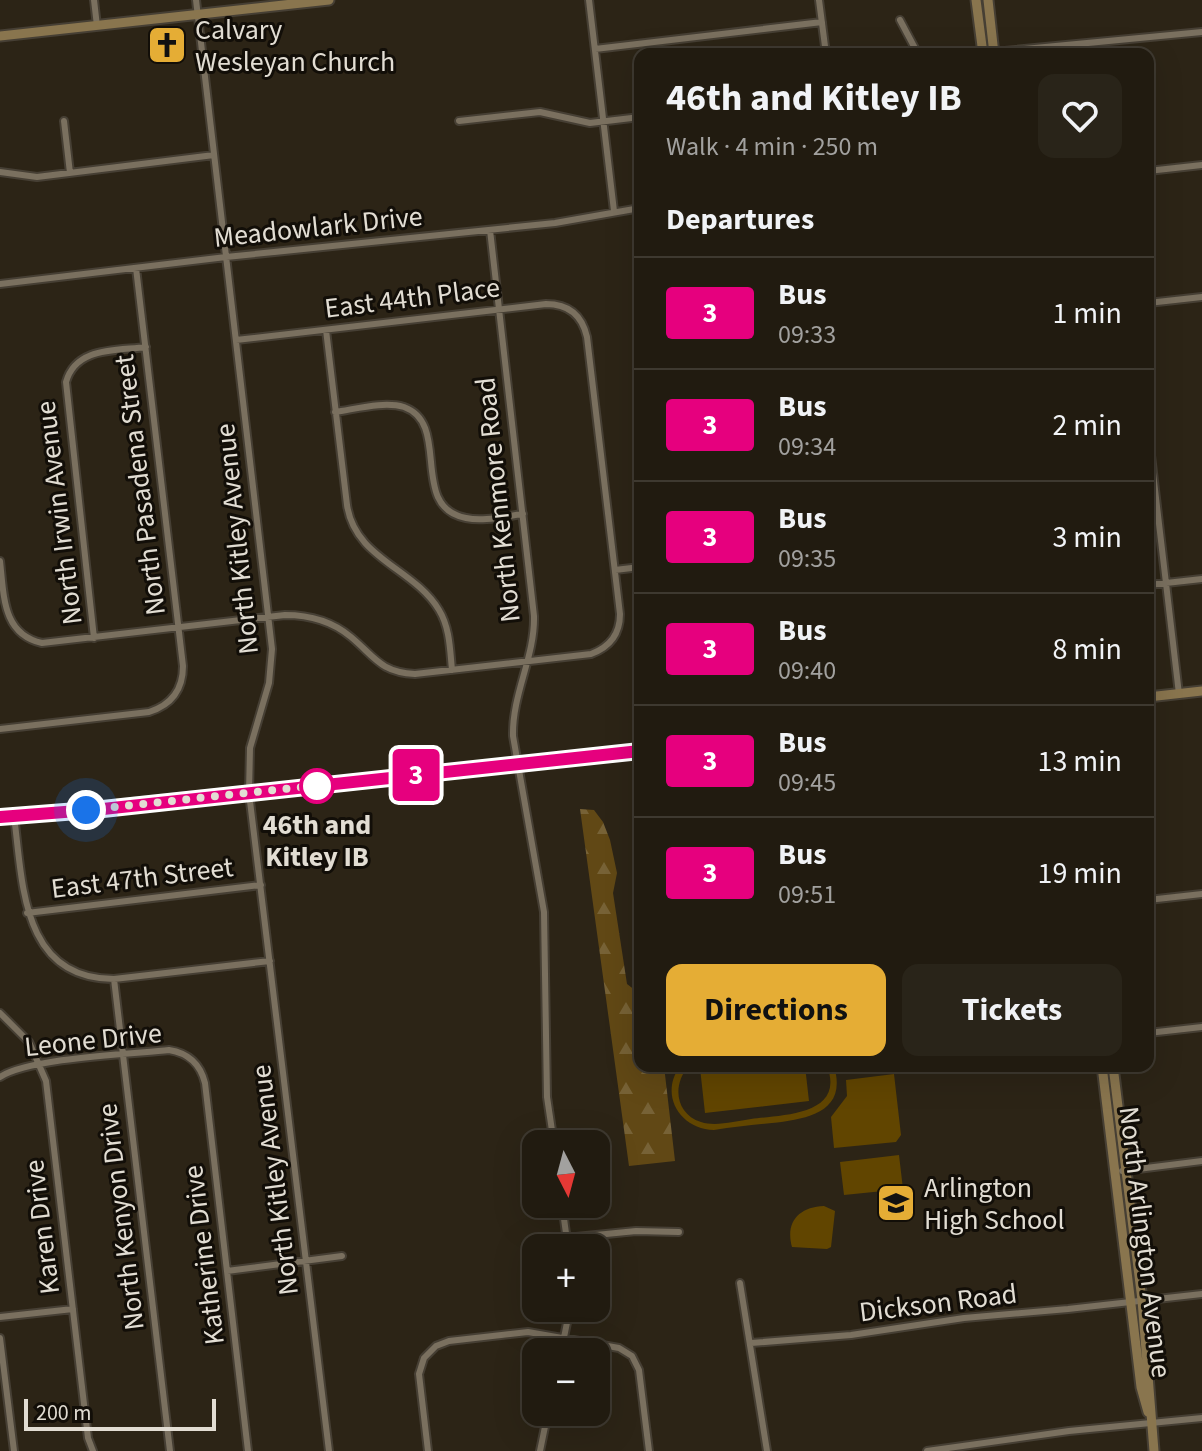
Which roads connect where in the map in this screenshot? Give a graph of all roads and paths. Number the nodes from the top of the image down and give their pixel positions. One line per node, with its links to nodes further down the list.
1 (94, 0): 12 (street)
2 (196, 0): 8 (street, North Kitley Avenue)
3 (329, 0): 8 (main road)
4 (589, 0): 20 (street)
5 (819, 0): 10 (street)
6 (976, 0): 17 (main road)
7 (988, 0): 18 (main road)
8 (197, 15): 12 (main road); 25 (street, North Kitley Avenue)
9 (900, 20): 16 (street)
10 (822, 22): 15 (street); 20 (street)
11 (0, 24): 14 (street)
12 (97, 26): 14 (main road)
13 (1202, 32): 19 (street)
14 (1, 36)
15 (825, 48)
16 (915, 48)
17 (982, 48)
18 (993, 48)
19 (1044, 48)
20 (595, 49): 24 (street)
21 (634, 118): 24 (street)
22 (64, 121): 29 (street)
23 (459, 121): 24 (street)
24 (603, 122): 31 (street)
25 (214, 155): 29 (street); 33 (street, North Kitley Avenue)
26 (1202, 165): 27 (street)
27 (1154, 170)
28 (0, 172): 29 (street)
29 (70, 173)
30 (634, 209): 31 (street, Meadowlark Drive)
31 (614, 211): 32 (street, Meadowlark Drive)
32 (490, 230): 33 (street, Meadowlark Drive); 38 (street, North Kenmore Road)
33 (226, 257): 34 (street, Meadowlark Drive); 40 (street, North Kitley Avenue)
34 (136, 268): 35 (street, Meadowlark Drive); 41 (street, North Pasadena Street)
35 (0, 284)
36 (1202, 297): 37 (street)
37 (1154, 302)
38 (499, 309): 39 (street, East 44th Place); 44 (street, North Kenmore Road); 47 (street, East 44th Place)
39 (326, 330): 40 (street, East 44th Place); 42 (street)
40 (236, 340): 51 (street, North Kitley Avenue)
41 (146, 347): 52 (street, North Pasadena Street); 53 (street, North Irwin Avenue)
42 (335, 412): 44 (street); 55 (street)
43 (1154, 481): 49 (street)
44 (523, 514): 54 (street, North Kenmore Road)
45 (0, 561): 53 (street)
46 (634, 568): 47 (street)
47 (615, 570): 54 (street)
48 (1202, 579): 49 (street)
49 (1166, 583): 50 (street); 57 (street)
50 (1154, 584)
51 (269, 617): 52 (street); 55 (street); 62 (street, North Kitley Avenue)
52 (178, 628): 53 (street); 59 (street, North Pasadena Street)
53 (94, 638)
54 (527, 662): 55 (street); 61 (street, North Kenmore Road)
55 (452, 670)
56 (1202, 691): 57 (main road)
57 (1179, 694): 58 (main road)
58 (1154, 696)
59 (0, 729)
60 (634, 752): 61 (main road)
61 (516, 764): 62 (main road); 80 (street, North Kenmore Road)
62 (249, 793): 63 (main road); 65 (street, North Kitley Avenue)
63 (14, 816): 64 (main road); 68 (street)
64 (0, 817)
65 (261, 885): 68 (street, East 47th Street); 69 (street, North Kitley Avenue)
66 (1202, 894): 67 (street)
67 (1154, 899)
68 (27, 913): 70 (street)
69 (270, 961): 70 (street); 86 (street, North Kitley Avenue)
70 (114, 979): 74 (street, North Kenyon Drive)
71 (0, 1013): 76 (street, Karen Drive)
72 (1202, 1027): 73 (street)
73 (1154, 1032)
74 (123, 1055): 75 (street, Leone Drive); 76 (street, Leone Drive); 102 (street, North Kenyon Drive)
75 (190, 1058): 87 (street, Katherine Drive)
76 (40, 1064): 79 (street, Leone Drive); 91 (street, Karen Drive)
77 (1103, 1072): 82 (main road, North Arlington Avenue)
78 (1113, 1072): 82 (main road, North Arlington Avenue)
79 (0, 1077)
80 (552, 1130)
81 (1202, 1161): 82 (street)
82 (1120, 1171): 90 (main road, North Arlington Avenue)
83 (679, 1232): 84 (street)
84 (606, 1234)
85 (342, 1256): 86 (street)
86 (306, 1261): 87 (street); 104 (street, North Kitley Avenue)
87 (227, 1271): 103 (street, Katherine Drive)
88 (740, 1283): 96 (street)
89 (1202, 1294): 90 (street, Dickson Road)
90 (1136, 1300): 96 (street, Dickson Road); 98 (main road, North Arlington Avenue)
91 (73, 1309): 92 (street); 101 (street, Karen Drive)
92 (0, 1317)
93 (567, 1322): 94 (street)
94 (564, 1337): 105 (street); 107 (street)
95 (0, 1338): 100 (street)
96 (751, 1343): 108 (street)
97 (1202, 1418): 98 (street)
98 (1151, 1423): 109 (street); 110 (main road, North Arlington Avenue)
99 (545, 1426): 106 (street)
100 (14, 1451)
101 (93, 1451)
102 (170, 1451)
103 (248, 1451)
104 (329, 1451)
105 (428, 1451)
106 (540, 1451)
107 (649, 1451)
108 (767, 1451)
109 (927, 1451)
110 (1154, 1451)

